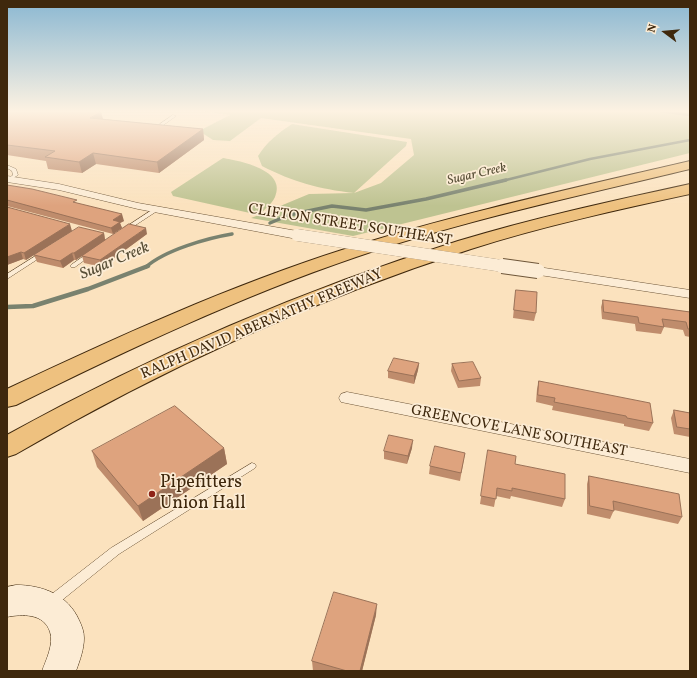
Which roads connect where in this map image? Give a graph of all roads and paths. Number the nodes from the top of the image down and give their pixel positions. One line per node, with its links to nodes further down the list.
1 (690, 163): 15 (highway, RALPH DAVID ABERNATHY FREEWAY)
2 (7, 166): 3 (lane)
3 (8, 179): 7 (street, CLIFTON STREET SOUTHEAST)
4 (690, 189): 6 (highway, RALPH DAVID ABERNATHY FREEWAY)
5 (690, 196): 6 (highway)
6 (629, 203): 16 (highway, RALPH DAVID ABERNATHY FREEWAY)
7 (155, 210): 8 (lane); 13 (street, CLIFTON STREET SOUTHEAST, bridge)
8 (119, 234)
9 (95, 250): 11 (lane)
10 (47, 252): 12 (lane)
11 (73, 266)
12 (7, 277)
13 (690, 294)
14 (347, 398): 18 (street, GREENCOVE LANE SOUTHEAST)
15 (7, 399)
16 (7, 447)
17 (252, 466): 20 (lane)
18 (690, 466)
19 (8, 601): 20 (street)
20 (48, 605): 21 (street)
21 (67, 664)

